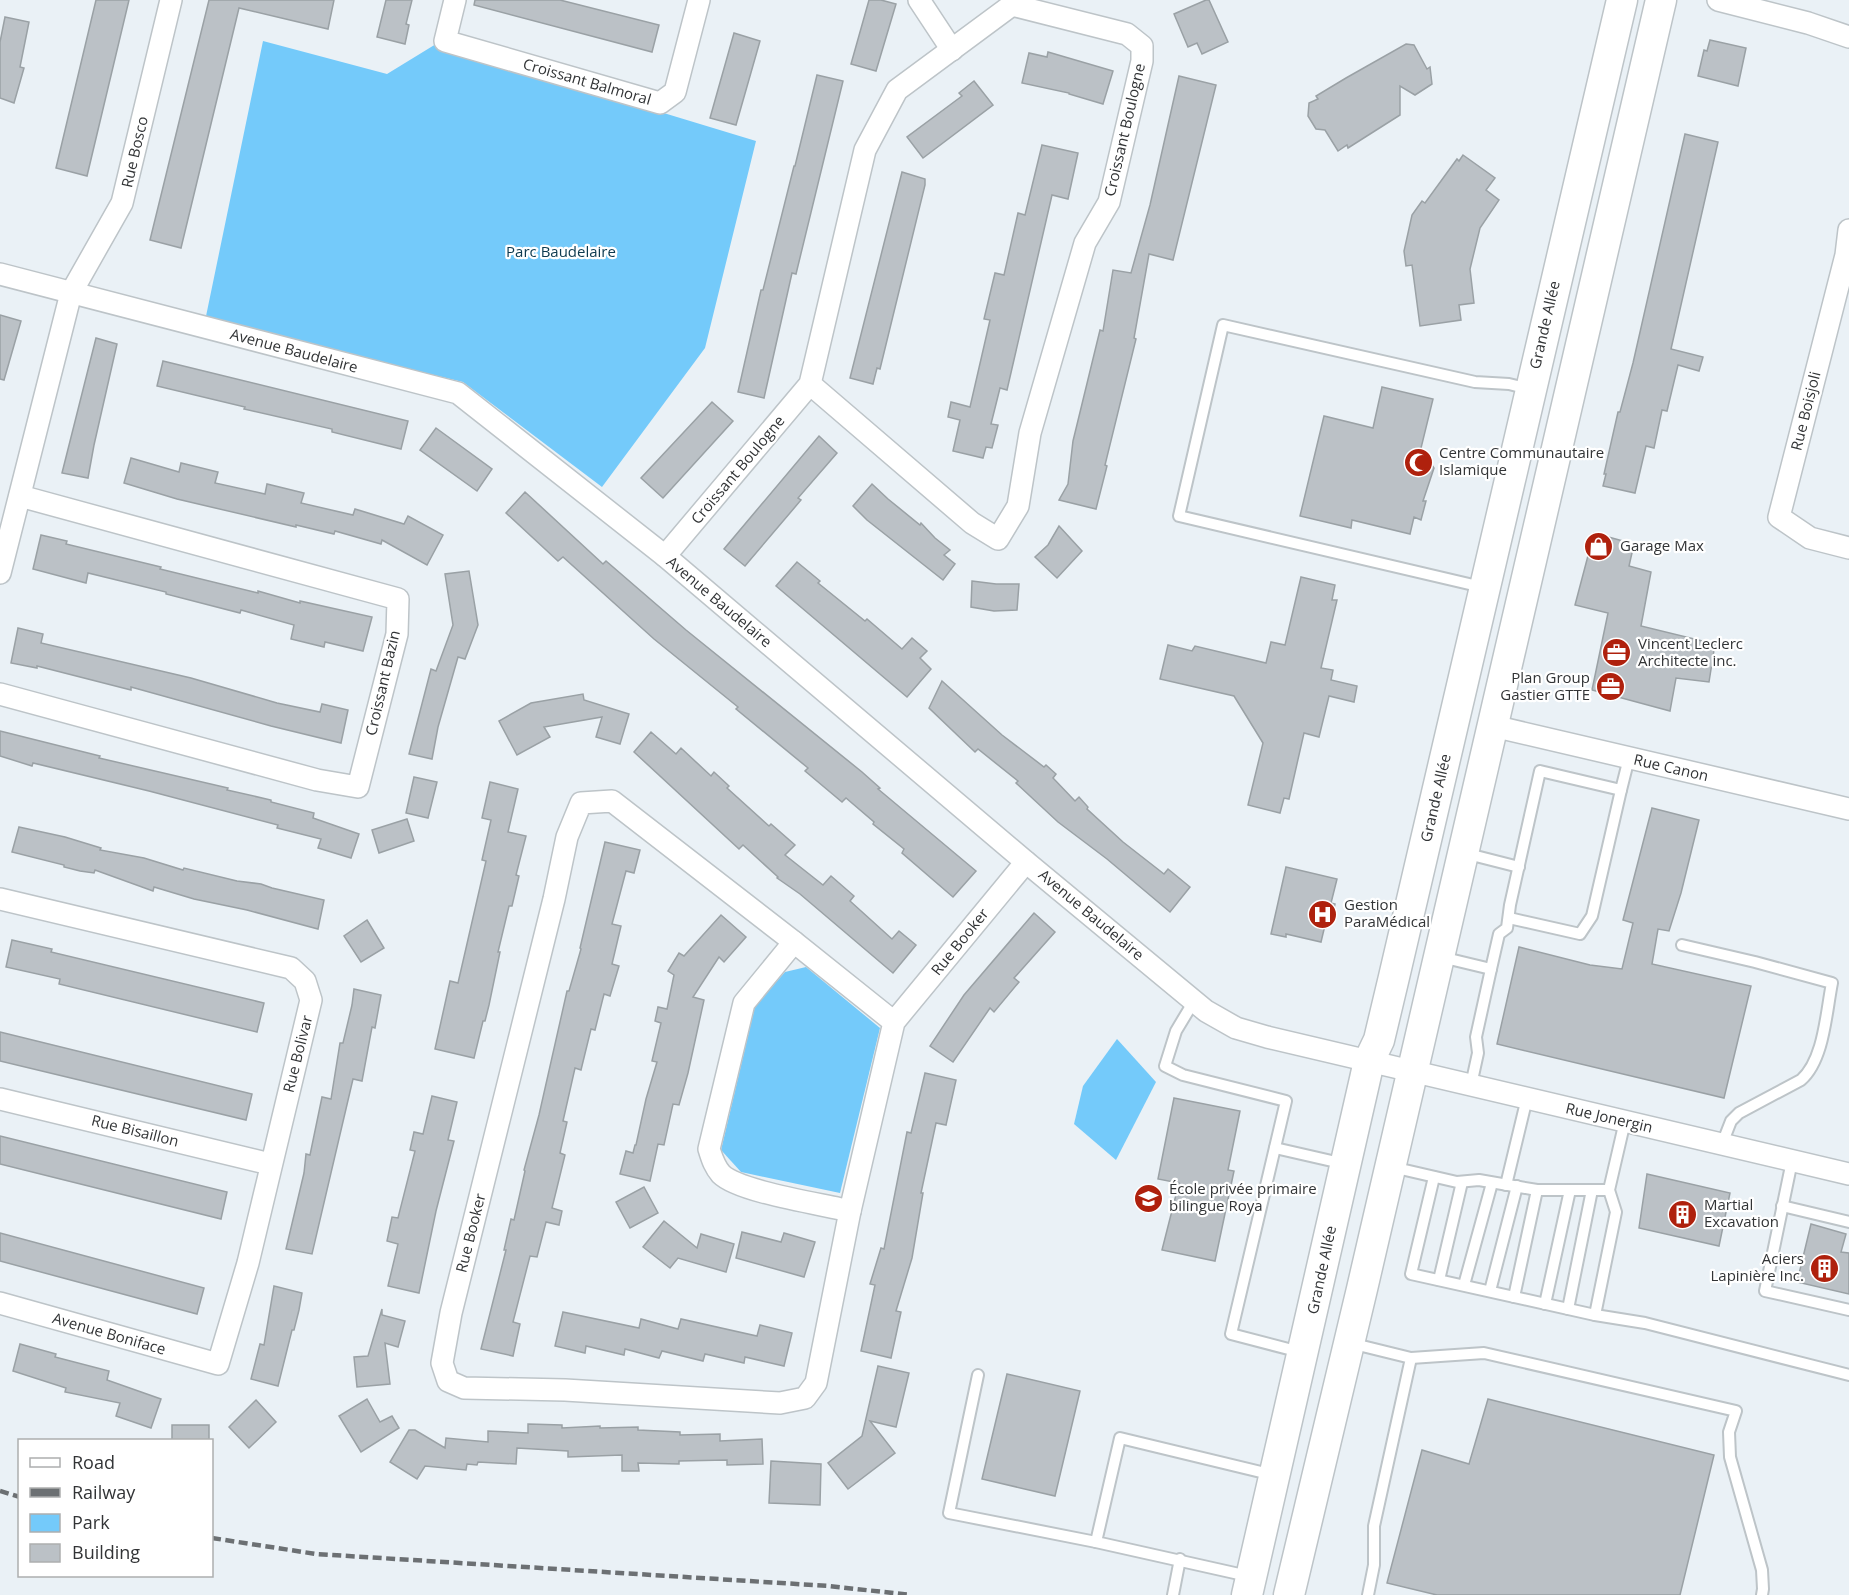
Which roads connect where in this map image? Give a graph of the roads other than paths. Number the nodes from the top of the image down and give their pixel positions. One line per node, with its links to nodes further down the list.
1 (171, 0): 13 (street, Rue Bosco)
2 (454, 0): 3 (street, Croissant Balmoral)
3 (699, 0)
4 (919, 0): 9 (street)
5 (1622, 0): 15 (main road, Grande Allée)
6 (1660, 0): 22 (main road)
7 (1718, 0): 8 (street)
8 (1849, 37)
9 (952, 50): 14 (street, Croissant Boulogne); 14 (street, Croissant Boulogne)
10 (1849, 230): 11 (street, Rue Boisjoli)
11 (1847, 256): 17 (street, Rue Boisjoli)
12 (0, 274): 13 (street, Avenue Baudelaire)
13 (71, 293): 16 (street); 18 (street, Avenue Baudelaire)
14 (810, 384): 18 (street, Croissant Boulogne)
15 (1530, 390): 20 (main road, Grande Allée); 20 (lane)
16 (20, 496): 19 (street); 21 (street, Croissant Bazin)
17 (1849, 548)
18 (665, 556): 27 (street, Avenue Baudelaire)
19 (0, 573)
20 (1485, 588): 37 (main road, Grande Allée)
21 (0, 694)
22 (1493, 726): 23 (street, Rue Canon); 26 (main road)
23 (1629, 758): 24 (lane); 25 (street, Rue Canon)
24 (1621, 790): 28 (lane); 30 (lane)
25 (1849, 809)
26 (1462, 852): 28 (lane); 33 (main road)
27 (1026, 862): 35 (street, Avenue Baudelaire); 36 (street, Rue Booker)
28 (1519, 867): 30 (lane)
29 (0, 899): 46 (street, Rue Bolivar)
30 (1509, 918): 34 (lane)
31 (794, 942): 36 (street, Rue Booker); 59 (street); 59 (street, Rue Booker)
32 (1682, 945): 43 (lane)
33 (1439, 956): 34 (lane); 38 (main road)
34 (1491, 969): 39 (lane)
35 (1194, 1001): 37 (street, Avenue Baudelaire); 44 (lane)
36 (894, 1022): 59 (street, Rue Booker)
37 (1370, 1061): 38 (street, Rue Jonergin); 47 (main road, Grande Allée)
38 (1412, 1072): 39 (street, Rue Jonergin); 48 (main road)
39 (1471, 1085): 40 (street, Rue Jonergin)
40 (1527, 1098): 42 (street, Rue Jonergin); 53 (lane)
41 (0, 1099): 46 (street, Rue Bisaillon)
42 (1625, 1121): 43 (street, Rue Jonergin); 57 (lane)
43 (1722, 1144): 45 (street, Rue Jonergin)
44 (1275, 1148): 47 (lane); 71 (lane)
45 (1792, 1161): 49 (street, Rue Jonergin); 58 (lane)
46 (270, 1164): 73 (street, Rue Bolivar)
47 (1345, 1164): 71 (main road, Grande Allée)
48 (1390, 1167): 50 (lane); 70 (main road)
49 (1849, 1174)
50 (1434, 1177): 51 (lane); 61 (lane)
51 (1462, 1182): 52 (lane); 61 (lane)
52 (1492, 1183): 53 (lane); 62 (lane)
53 (1512, 1186): 54 (lane); 63 (lane)
54 (1537, 1190): 55 (lane); 64 (lane)
55 (1570, 1190): 56 (lane); 66 (lane)
56 (1592, 1190): 57 (lane); 67 (lane)
57 (1609, 1190): 69 (lane)
58 (1782, 1206): 60 (lane); 68 (lane)
59 (850, 1211)
60 (1849, 1222)
61 (1438, 1280): 62 (lane)
62 (1464, 1285): 63 (lane)
63 (1490, 1291): 64 (lane)
64 (1514, 1297): 66 (lane)
65 (0, 1303): 73 (street, Avenue Boniface)
66 (1545, 1304): 67 (lane)
67 (1568, 1309): 69 (lane)
68 (1849, 1310)
69 (1595, 1315): 75 (lane)
70 (1349, 1343): 72 (lane); 81 (main road)
71 (1303, 1353): 76 (main road, Grande Allée)
72 (1411, 1358): 82 (lane); 83 (lane)
73 (218, 1364)
74 (978, 1375): 77 (lane)
75 (1849, 1375)
76 (1275, 1476): 77 (lane); 79 (main road, Grande Allée)
77 (1096, 1542): 78 (lane)
78 (1180, 1559): 79 (lane); 80 (lane)
79 (1249, 1586)
80 (1173, 1595)
81 (1289, 1595)
82 (1368, 1595)
83 (1762, 1595)

